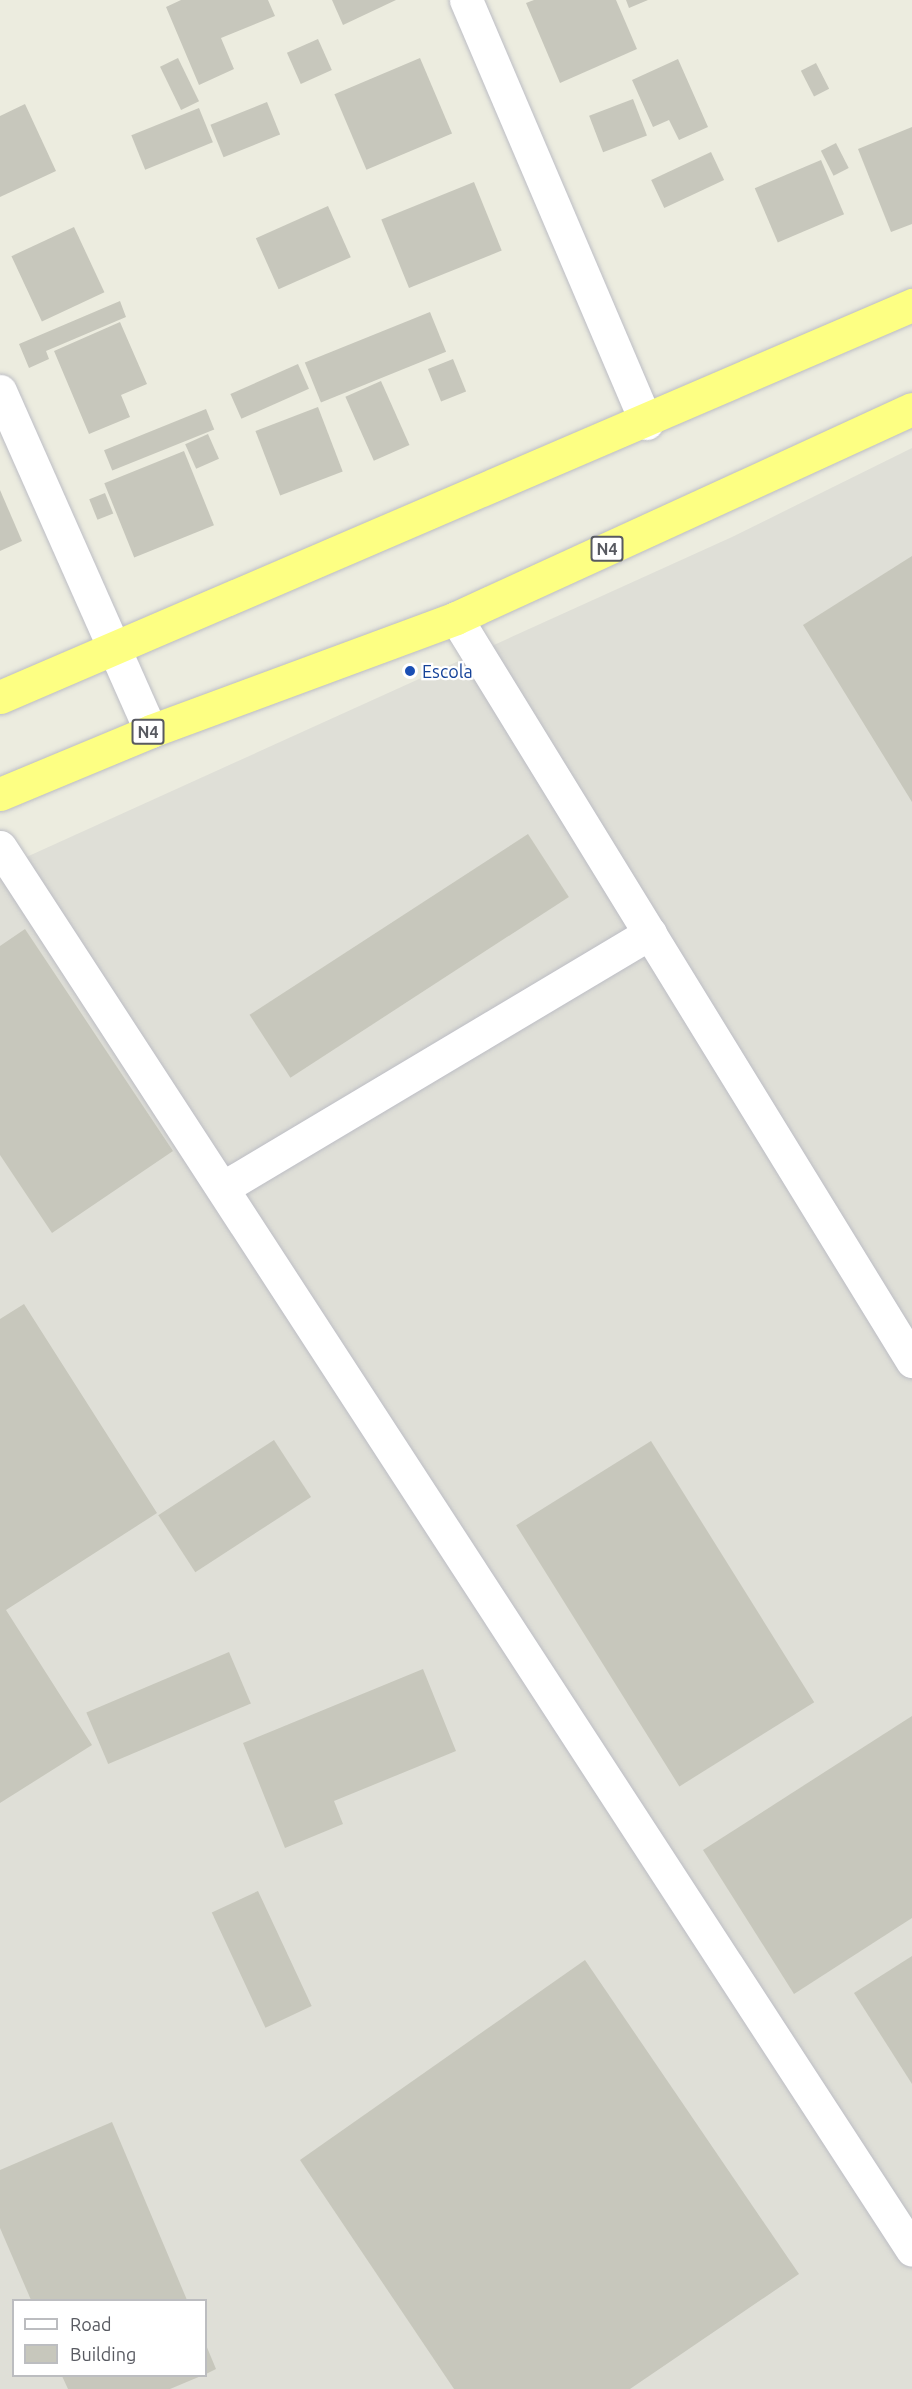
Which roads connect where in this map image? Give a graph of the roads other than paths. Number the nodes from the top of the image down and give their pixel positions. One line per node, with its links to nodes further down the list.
1 (466, 0): 5 (street)
2 (912, 305): 5 (highway)
3 (0, 391): 7 (street)
4 (912, 409): 6 (highway, N4)
5 (646, 423): 7 (highway)
6 (456, 618): 9 (highway, N4); 12 (street)
7 (110, 648): 8 (highway); 9 (street)
8 (0, 697)
9 (151, 731): 10 (highway, N4)
10 (0, 794)
11 (0, 847): 13 (street)
12 (650, 933): 13 (street); 14 (street)
13 (224, 1187): 15 (street)
14 (912, 1361)
15 (912, 2250)

